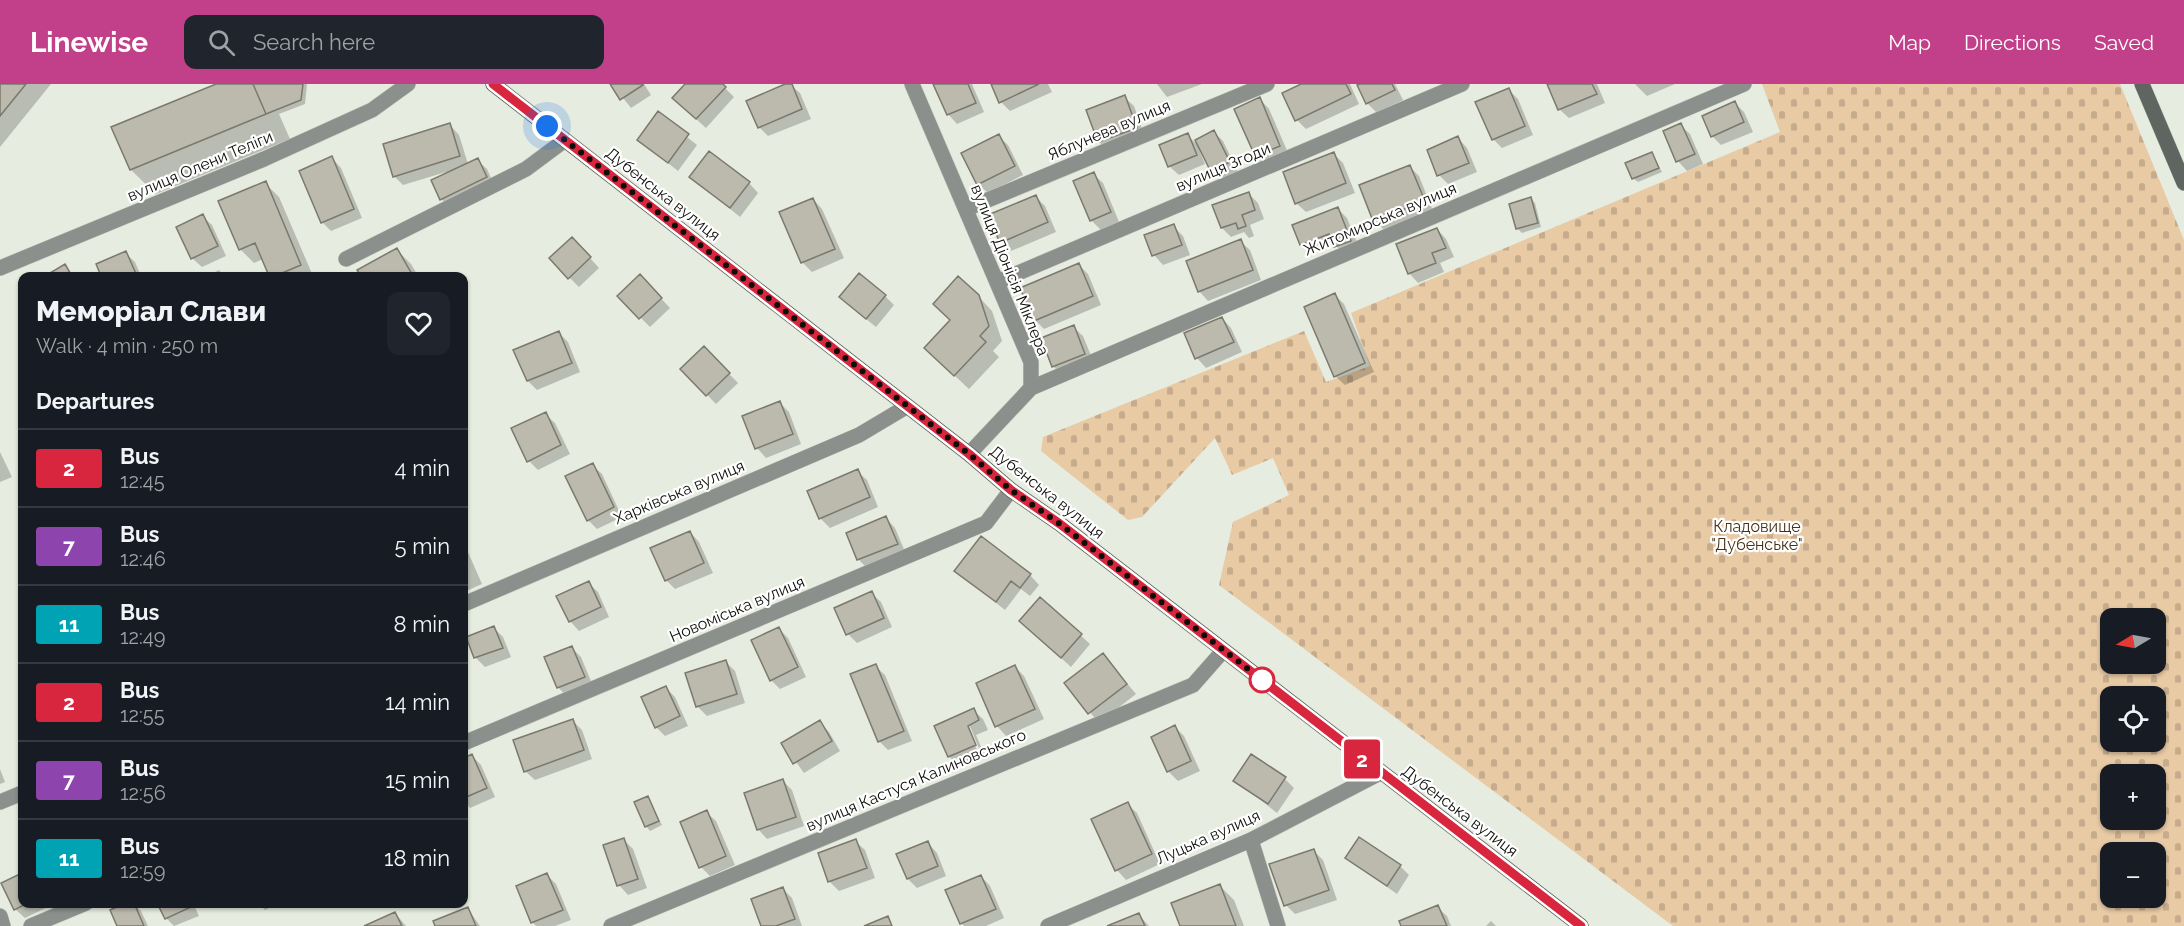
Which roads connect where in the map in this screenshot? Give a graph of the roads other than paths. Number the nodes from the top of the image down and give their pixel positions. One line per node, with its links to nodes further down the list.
1 (408, 84): 12 (street, вулиця Олени Теліги)
2 (493, 84): 8 (main road, Дубенська вулиця)
3 (912, 84): 10 (street, вулиця Діонісія Міклера)
4 (1267, 84): 10 (street, Яблунева вулиця)
5 (1462, 84): 13 (street, вулиця Згоди)
6 (1744, 84): 14 (street, Житомирська вулиця)
7 (2142, 84): 9 (street)
8 (565, 140): 11 (street); 15 (main road, Дубенська вулиця)
9 (2184, 183)
10 (966, 209): 13 (street, вулиця Діонісія Міклера)
11 (346, 259)
12 (0, 268)
13 (997, 282): 14 (street, вулиця Діонісія Міклера)
14 (1031, 388): 16 (street)
15 (906, 407): 16 (main road, Дубенська вулиця); 18 (street, Харківська вулиця)
16 (969, 454): 17 (main road, Дубенська вулиця)
17 (1011, 490): 19 (main road, Дубенська вулиця); 20 (street, Новоміська вулиця)
18 (468, 602)
19 (1223, 651): 21 (main road, Дубенська вулиця); 29 (street, вулиця Кастуся Калиновського)
20 (468, 741)
21 (1380, 773): 24 (street, Луцька вулиця); 32 (main road, Дубенська вулиця)
22 (18, 795): 23 (street)
23 (0, 802)
24 (1251, 840): 30 (street, Луцька вулиця); 31 (street)
25 (74, 908): 28 (street)
26 (0, 916): 27 (street)
27 (3, 926)
28 (32, 926)
29 (611, 926)
30 (1048, 926)
31 (1278, 926)
32 (1581, 926)

